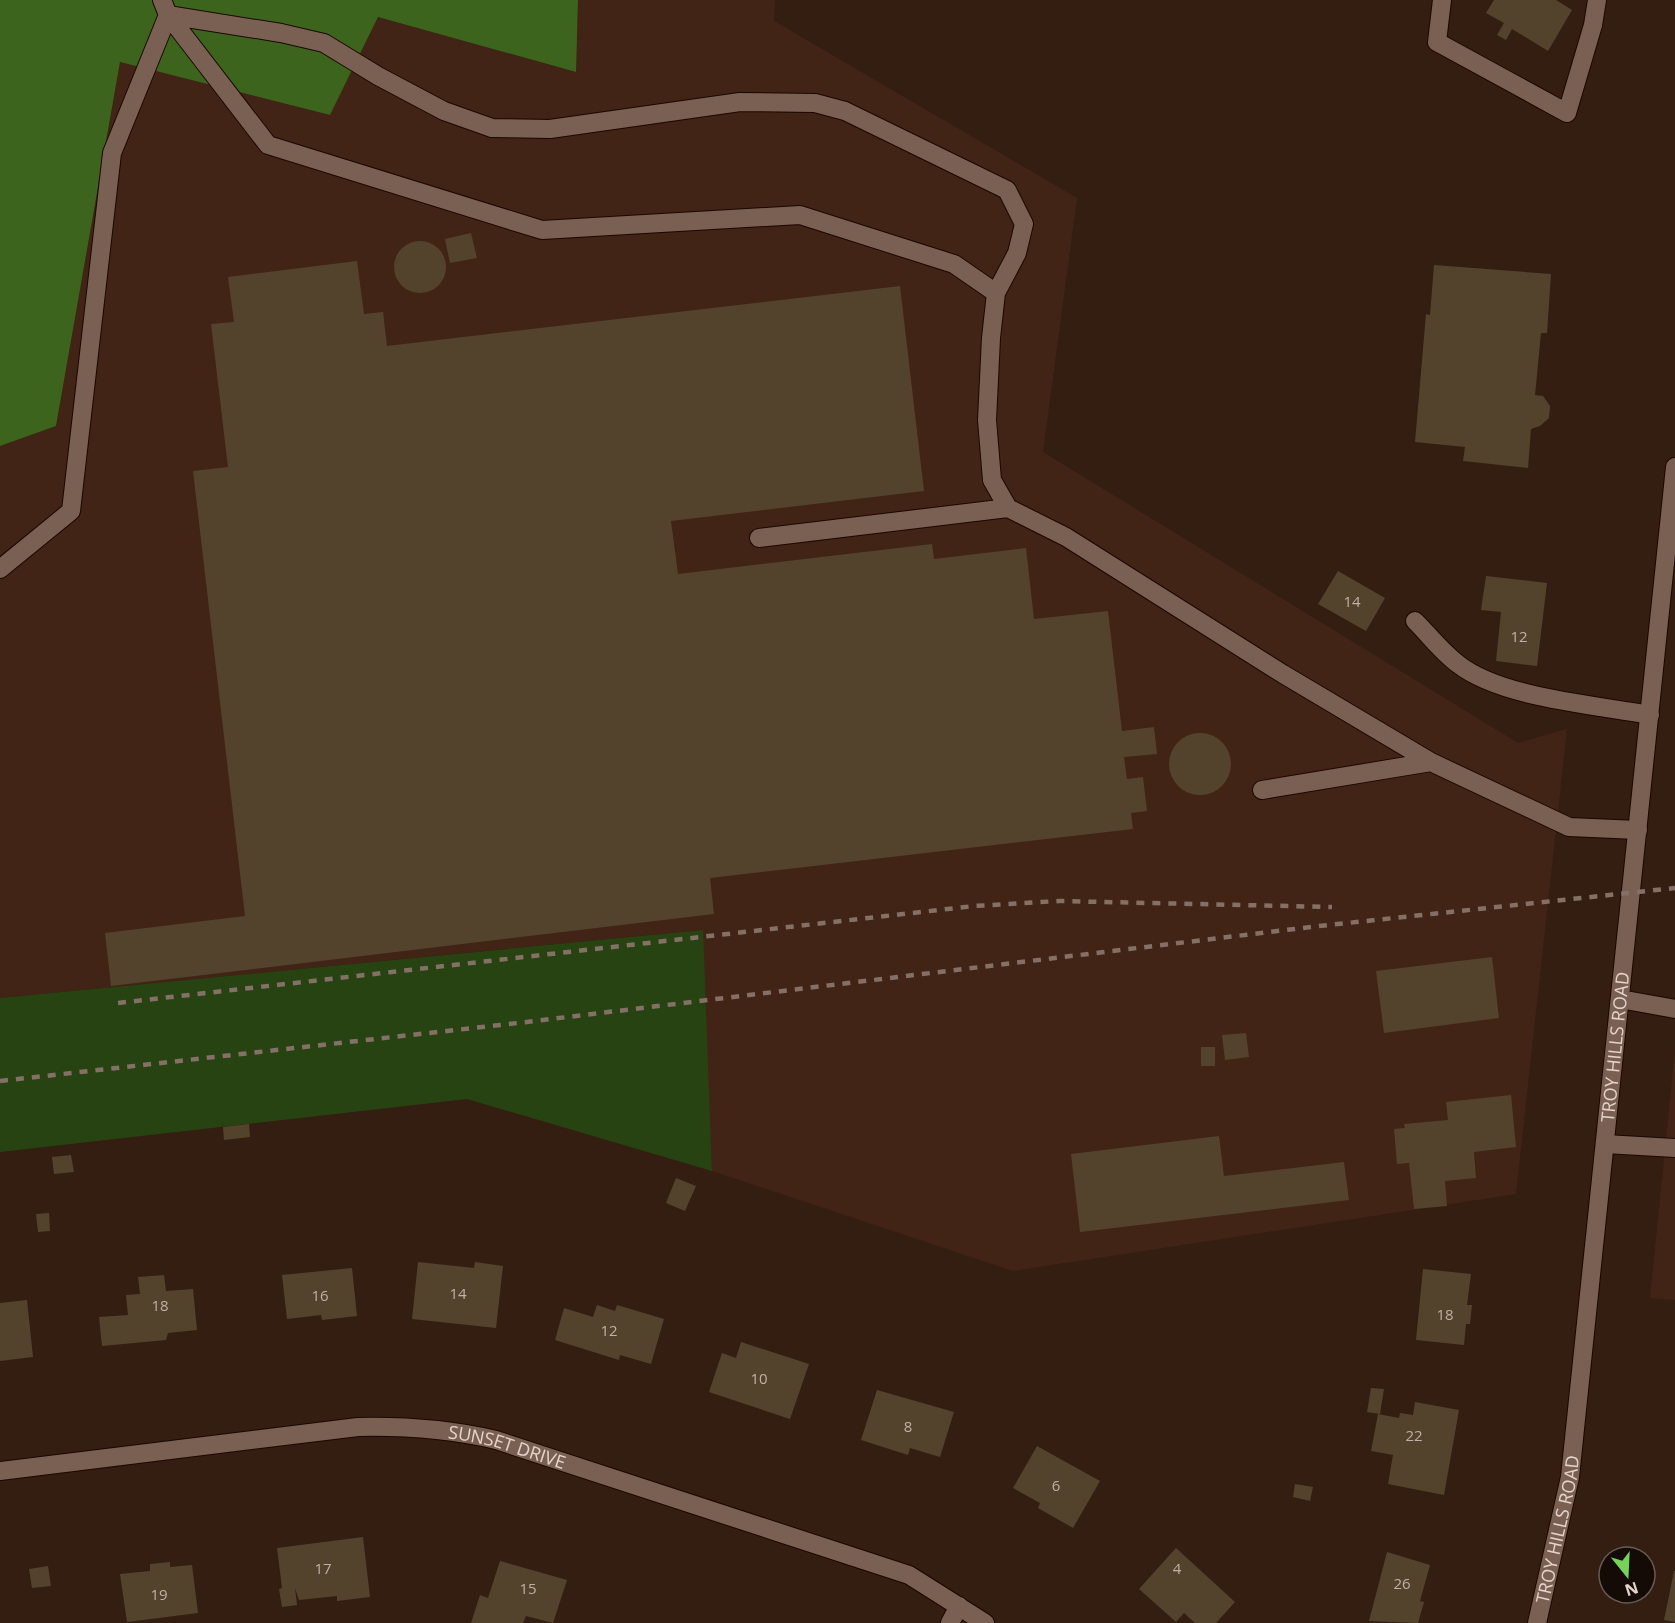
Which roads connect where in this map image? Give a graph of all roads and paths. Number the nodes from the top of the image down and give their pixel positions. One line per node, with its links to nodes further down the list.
1 (1442, 0): 2 (main road)
2 (1597, 0)
3 (165, 8): 4 (main road); 4 (main road); 8 (main road)
4 (996, 293): 6 (main road)
5 (1675, 467): 10 (main road, TROY HILLS ROAD)
6 (1008, 508): 7 (main road); 11 (main road)
7 (759, 538)
8 (0, 569)
9 (1415, 621): 10 (main road)
10 (1650, 715): 13 (main road, TROY HILLS ROAD)
11 (1431, 762): 12 (main road); 13 (main road)
12 (1262, 790)
13 (1638, 830): 14 (main road, TROY HILLS ROAD)
14 (1620, 999): 15 (main road); 16 (main road, TROY HILLS ROAD)
15 (1675, 1009)
16 (1605, 1144): 17 (main road); 22 (main road, TROY HILLS ROAD)
17 (1675, 1148)
18 (0, 1471): 19 (main road, SUNSET DRIVE)
19 (959, 1606): 20 (main road); 21 (main road, SUNSET DRIVE)
20 (950, 1623)
21 (985, 1623)
22 (1538, 1623)

